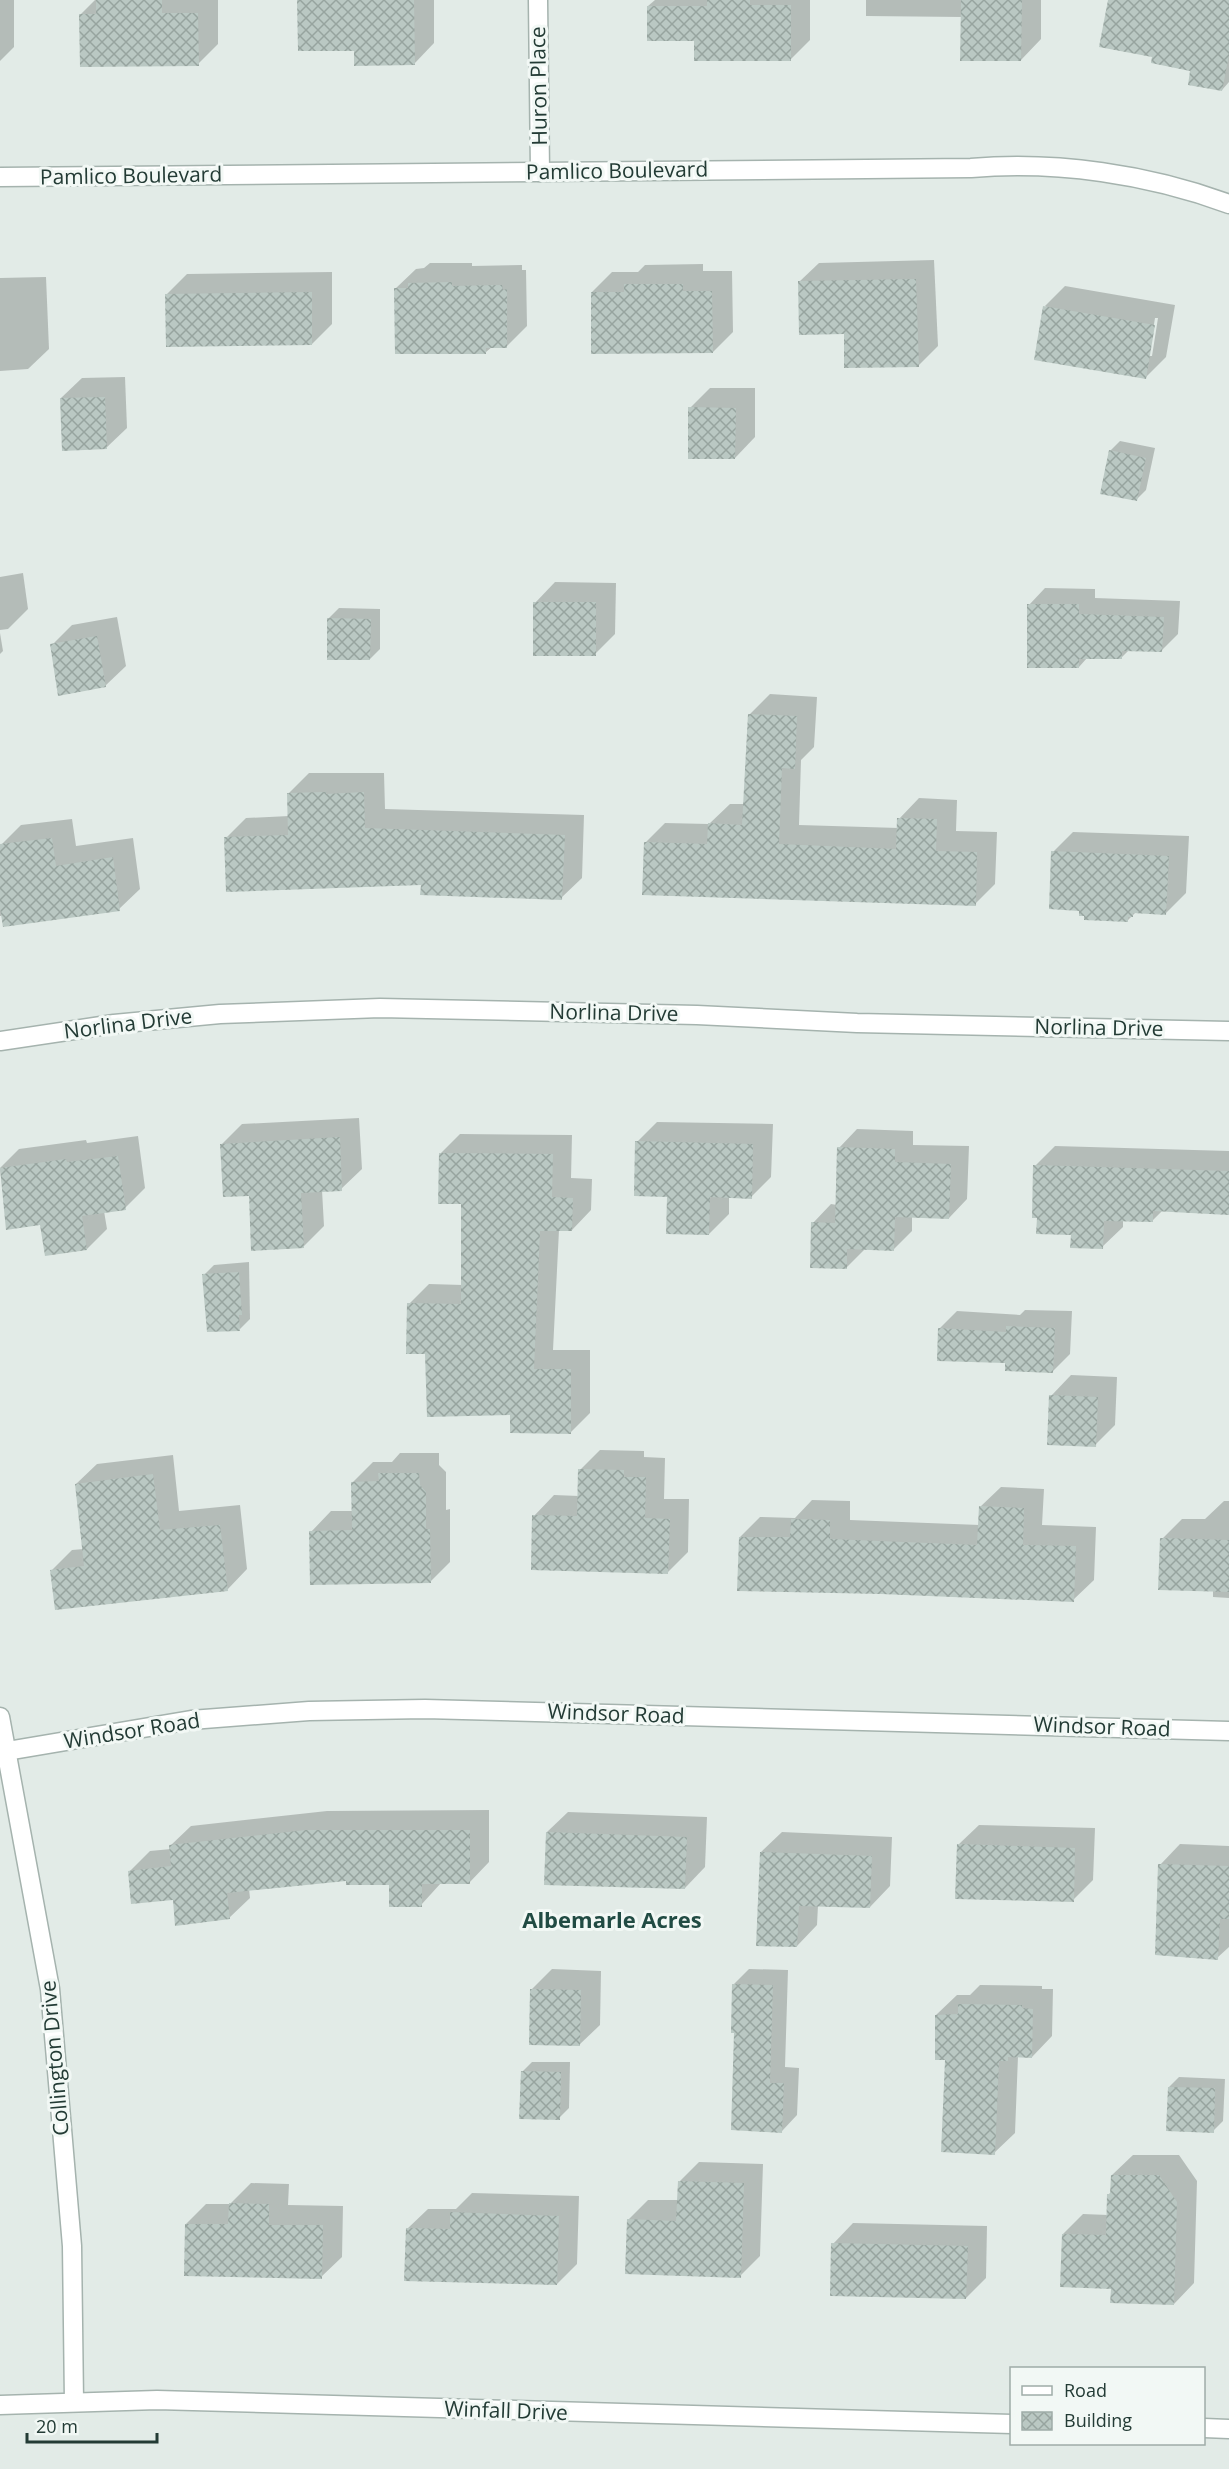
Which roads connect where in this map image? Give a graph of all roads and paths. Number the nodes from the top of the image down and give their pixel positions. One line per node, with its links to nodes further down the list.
1 (538, 0): 2 (street, Huron Place)
2 (540, 172): 3 (street, Pamlico Boulevard); 4 (street, Pamlico Boulevard)
3 (0, 177)
4 (1229, 204)
5 (1229, 1031): 6 (street, Norlina Drive)
6 (0, 1041)
7 (0, 1717): 9 (street, Collington Drive)
8 (1229, 1731): 9 (street, Windsor Road)
9 (7, 1751): 10 (street, Collington Drive)
10 (74, 2402): 11 (street, Winfall Drive); 12 (street, Winfall Drive)
11 (0, 2405)
12 (1010, 2424)
13 (1205, 2428): 14 (street)
14 (1229, 2429)

